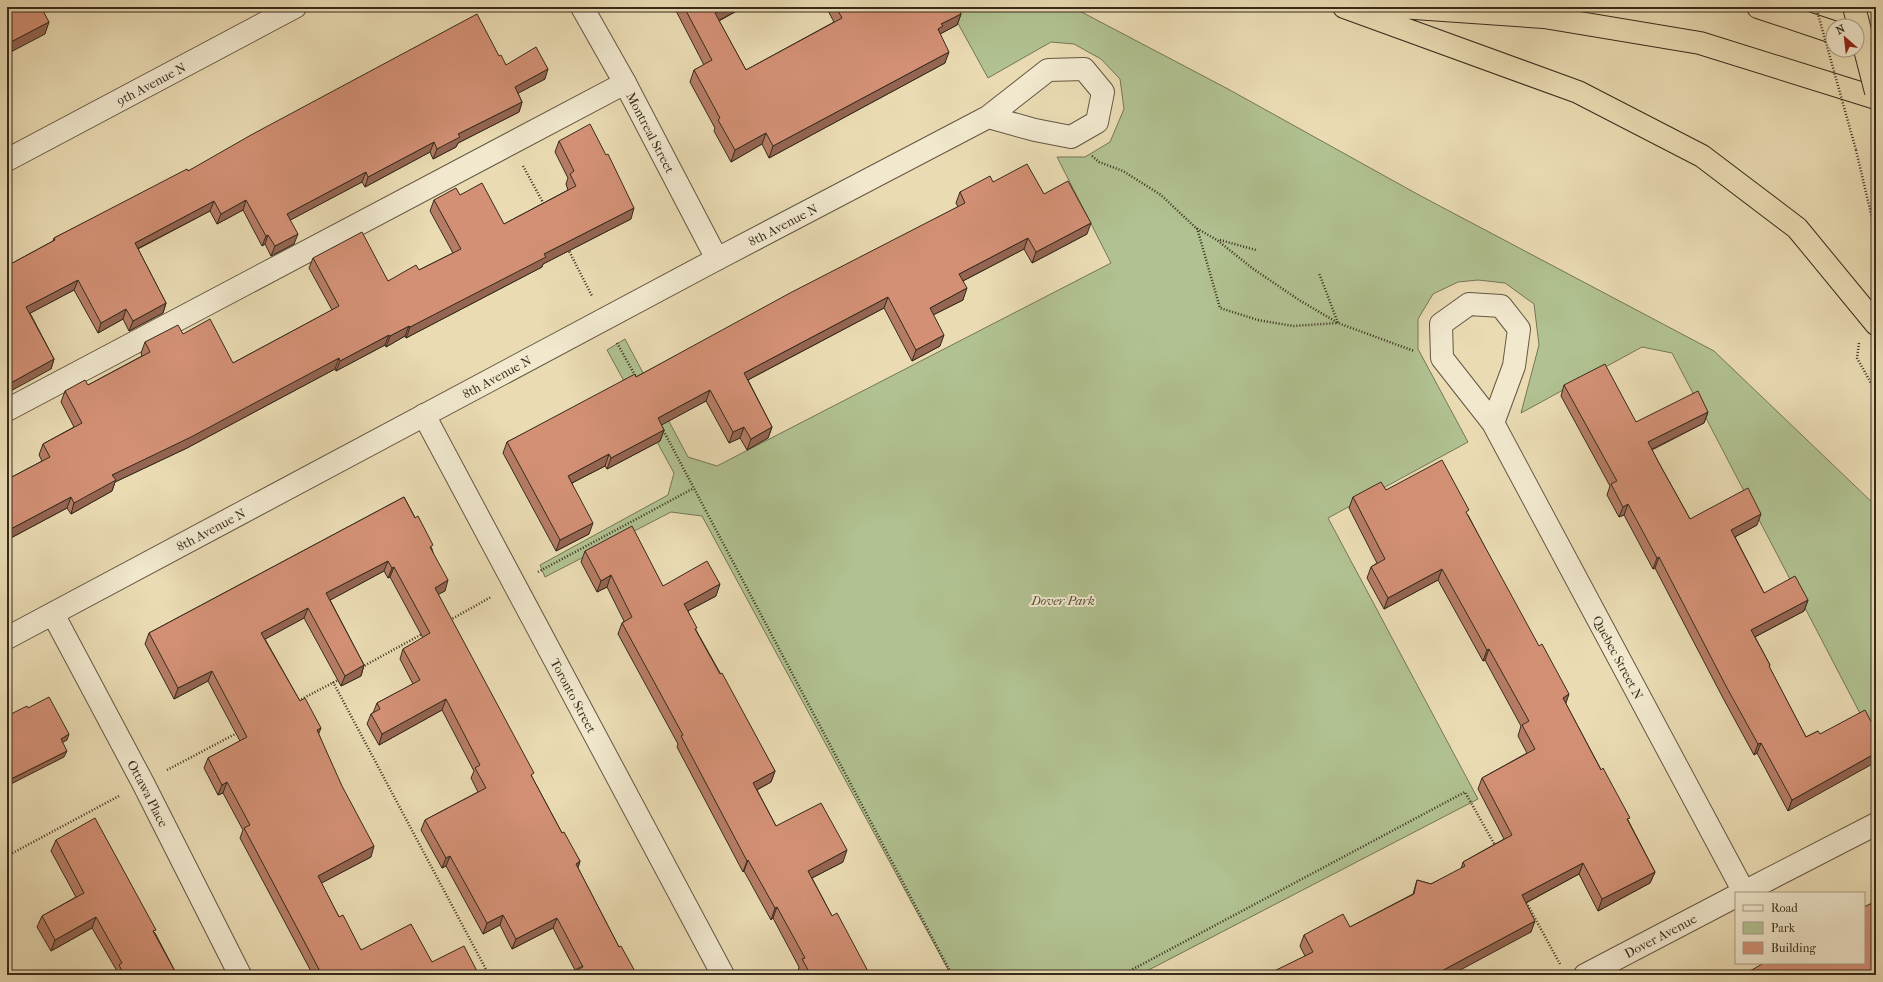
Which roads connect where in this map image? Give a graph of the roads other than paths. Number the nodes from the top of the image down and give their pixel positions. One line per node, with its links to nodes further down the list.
1 (295, 7): 14 (street, 9th Avenue N)
2 (582, 7): 10 (street, Montreal Street)
3 (1344, 7): 16 (main road)
4 (1400, 7): 12 (main road)
5 (1758, 7): 7 (main road)
6 (1854, 7): 11 (main road, bridge)
7 (1825, 29)
8 (1865, 43): 9 (main road)
9 (1876, 46)
10 (625, 83): 15 (street, Montreal Street); 17 (street)
11 (1876, 92)
12 (1876, 98)
13 (988, 117): 13 (street, 8th Avenue N); 15 (street, 8th Avenue N)
14 (7, 160)
15 (717, 259): 18 (street, 8th Avenue N)
16 (1876, 324)
17 (7, 410)
18 (424, 416): 20 (street, 8th Avenue N); 27 (street, Toronto Street)
19 (1493, 423): 19 (street, Quebec Street N); 23 (street, Quebec Street N)
20 (53, 614): 21 (street, 8th Avenue N); 26 (street, Ottawa Place)
21 (7, 638)
22 (1876, 824): 24 (street, Dover Avenue)
23 (1740, 892)
24 (1745, 892)
25 (1735, 897): 28 (street, Dover Avenue)
26 (240, 975)
27 (723, 975)
28 (1585, 975)

